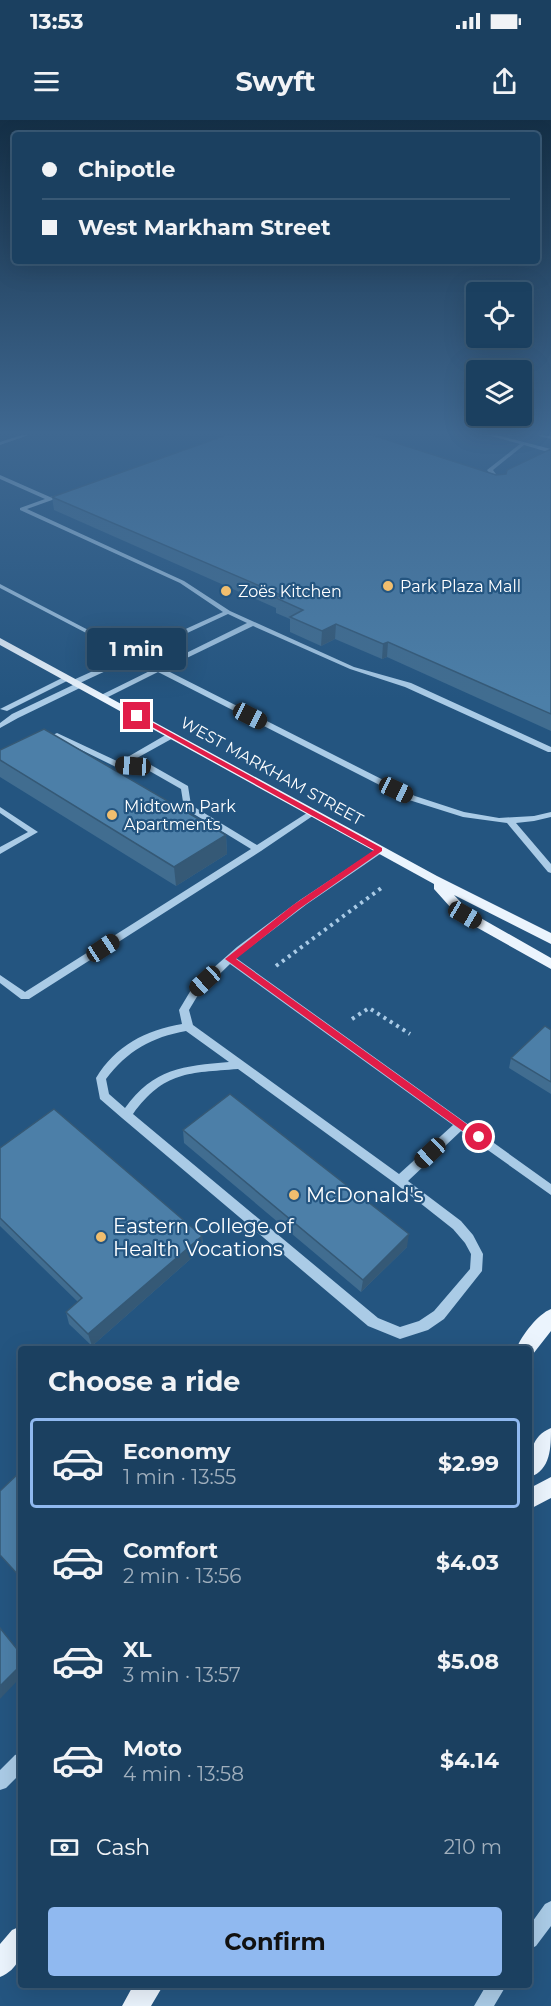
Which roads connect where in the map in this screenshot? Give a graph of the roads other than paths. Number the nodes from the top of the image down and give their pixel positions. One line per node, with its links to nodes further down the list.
1 (53, 523): 3 (street)
2 (0, 586): 5 (street)
3 (228, 612): 4 (street); 8 (street)
4 (253, 623): 7 (street); 15 (street)
5 (92, 634)
6 (0, 641): 8 (main road, WEST MARKHAM STREET)
7 (158, 669): 9 (street); 20 (street)
8 (74, 682): 9 (main road, WEST MARKHAM STREET); 10 (street); 11 (street)
9 (101, 697): 13 (main road, WEST MARKHAM STREET)
10 (2, 708): 11 (street)
11 (15, 716): 12 (street)
12 (0, 726)
13 (172, 735): 16 (street); 18 (main road, WEST MARKHAM STREET)
14 (29, 748): 16 (street)
15 (551, 750)
16 (119, 765): 21 (street)
17 (0, 809): 23 (street)
18 (313, 813): 21 (street); 22 (main road, WEST MARKHAM STREET)
19 (551, 814): 20 (street)
20 (510, 821): 24 (street)
21 (258, 849): 31 (street)
22 (380, 850): 25 (main road, WEST MARKHAM STREET); 28 (street)
23 (0, 851)
24 (551, 870)
25 (432, 879): 26 (main road, WEST MARKHAM STREET); 27 (main road, WEST MARKHAM STREET)
26 (551, 939)
27 (537, 957): 29 (main road, WEST MARKHAM STREET); 30 (main road)
28 (230, 959): 32 (street); 35 (street)
29 (551, 964)
30 (551, 970)
31 (0, 978)
32 (188, 1027): 33 (street); 34 (street)
33 (241, 1065): 34 (street); 36 (street)
34 (126, 1115): 36 (street)
35 (460, 1124): 36 (street); 37 (street)
36 (400, 1181)
37 (551, 1190)
38 (551, 1317): 39 (main road)
39 (528, 1346)
40 (551, 1438): 41 (main road)
41 (532, 1464)
42 (551, 1487): 43 (main road)
43 (532, 1498)
44 (18, 1764): 45 (street)
45 (0, 1782)
46 (551, 1910): 47 (street)
47 (532, 1937)
48 (18, 1943): 49 (main road)
49 (0, 1964)
50 (148, 1988): 52 (main road)
51 (495, 1988): 53 (street)
52 (135, 2006)
53 (483, 2006)

